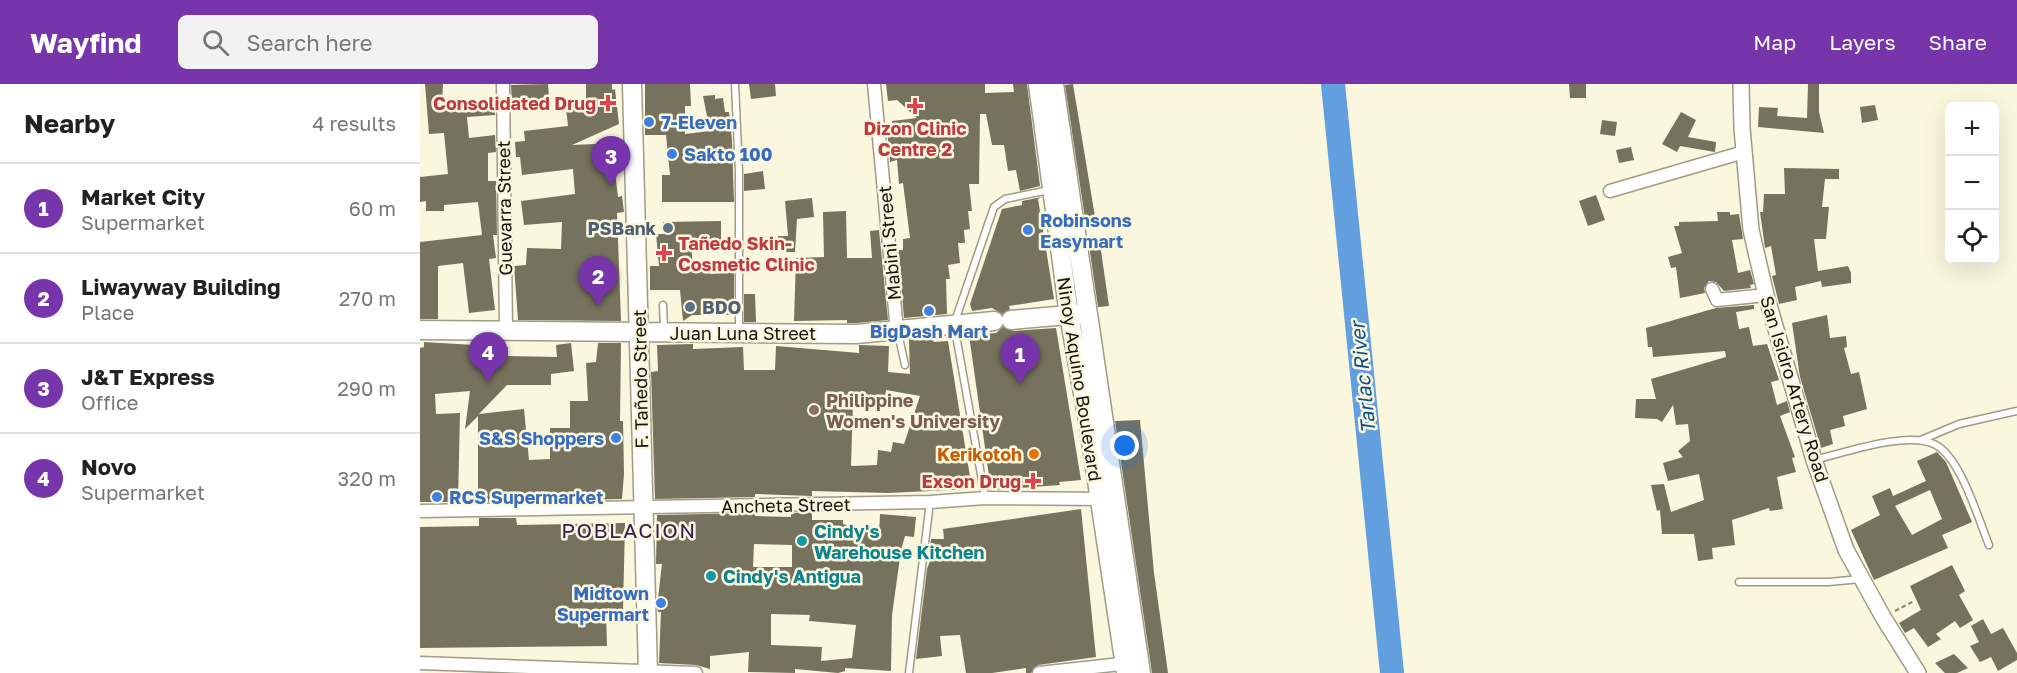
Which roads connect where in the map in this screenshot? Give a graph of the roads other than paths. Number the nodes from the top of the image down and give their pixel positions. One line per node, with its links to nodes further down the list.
1 (503, 84): 18 (street, Guevarra Street)
2 (632, 84): 20 (main road, F. Tañedo Street)
3 (735, 84): 22 (lane)
4 (874, 84): 19 (street, Mabini Street)
5 (1038, 84): 9 (main road, Ninoy Aquino Boulevard)
6 (1054, 84): 9 (main road, Ninoy Aquino Boulevard)
7 (1741, 84): 8 (street, San Isidro Artery Road)
8 (1744, 152): 10 (street); 12 (street, San Isidro Artery Road)
9 (1059, 188): 14 (main road, Ninoy Aquino Boulevard); 15 (main road, Ninoy Aquino Boulevard); 16 (lane)
10 (1610, 191)
11 (1712, 289): 12 (street)
12 (1766, 295): 26 (street, San Isidro Artery Road)
13 (663, 305): 21 (lane)
14 (1088, 313): 15 (main road, Juan Luna Street); 28 (main road, Ninoy Aquino Boulevard)
15 (1069, 315): 16 (main road, Juan Luna Street); 28 (main road, Ninoy Aquino Boulevard)
16 (954, 324): 19 (main road, Juan Luna Street); 27 (lane)
17 (420, 330): 18 (main road, Juan Luna Street)
18 (506, 331): 20 (main road, Juan Luna Street)
19 (897, 331): 22 (main road, Juan Luna Street); 23 (lane)
20 (640, 333): 21 (main road, Juan Luna Street); 30 (main road, F. Tañedo Street)
21 (664, 333): 22 (main road, Juan Luna Street)
22 (739, 333)
23 (905, 365)
24 (2017, 411): 25 (lane)
25 (1920, 440): 26 (lane); 32 (lane)
26 (1814, 460): 33 (street, San Isidro Artery Road)
27 (985, 498): 28 (street, Ancheta Street); 29 (street, Ancheta Street)
28 (1107, 499): 36 (main road, Ninoy Aquino Boulevard)
29 (930, 502): 30 (street, Ancheta Street); 39 (lane)
30 (642, 508): 31 (street, Ancheta Street); 37 (main road, F. Tañedo Street)
31 (420, 511)
32 (1989, 545)
33 (1861, 579): 34 (lane); 41 (street, San Isidro Artery Road)
34 (1739, 582)
35 (420, 663): 37 (street)
36 (1133, 668): 40 (street)
37 (648, 672): 38 (street)
38 (696, 673)
39 (909, 673)
40 (1039, 673)
41 (1918, 673)

